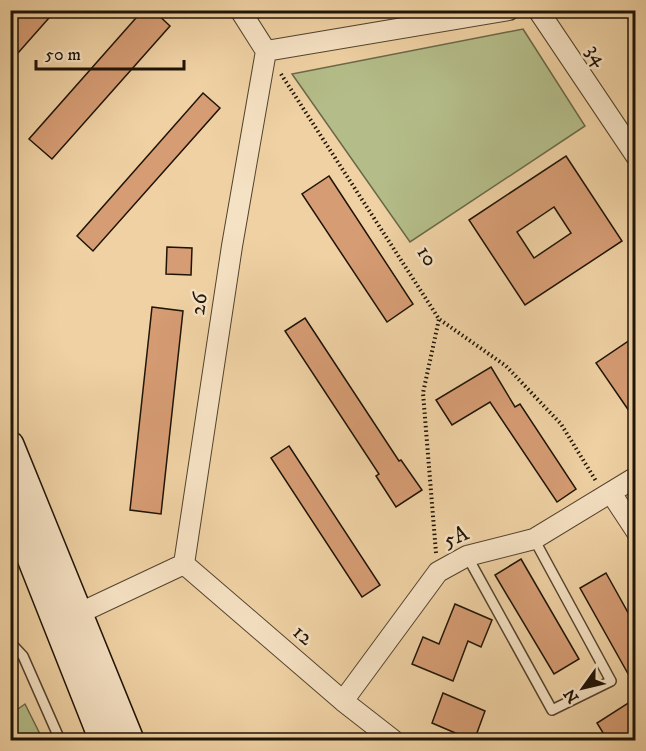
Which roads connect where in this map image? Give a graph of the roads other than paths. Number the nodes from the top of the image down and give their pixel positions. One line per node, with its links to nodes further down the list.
1 (240, 10): 4 (street)
2 (509, 10): 4 (street)
3 (538, 10): 5 (street, 34)
4 (266, 51): 13 (street, 26)
5 (636, 156)
6 (10, 445): 9 (main road)
7 (636, 477): 8 (street, 5A)
8 (608, 495): 10 (street); 11 (street, 5A)
9 (20, 519): 14 (main road)
10 (636, 531)
11 (534, 539): 12 (street, 5A); 12 (lane)
12 (467, 556): 16 (street, 5A)
13 (184, 564): 14 (street); 16 (street, 12)
14 (67, 619): 18 (main road); 19 (main road)
15 (10, 642): 17 (lane)
16 (343, 701): 20 (street, 12)
17 (60, 741)
18 (103, 741)
19 (130, 741)
20 (393, 741)

